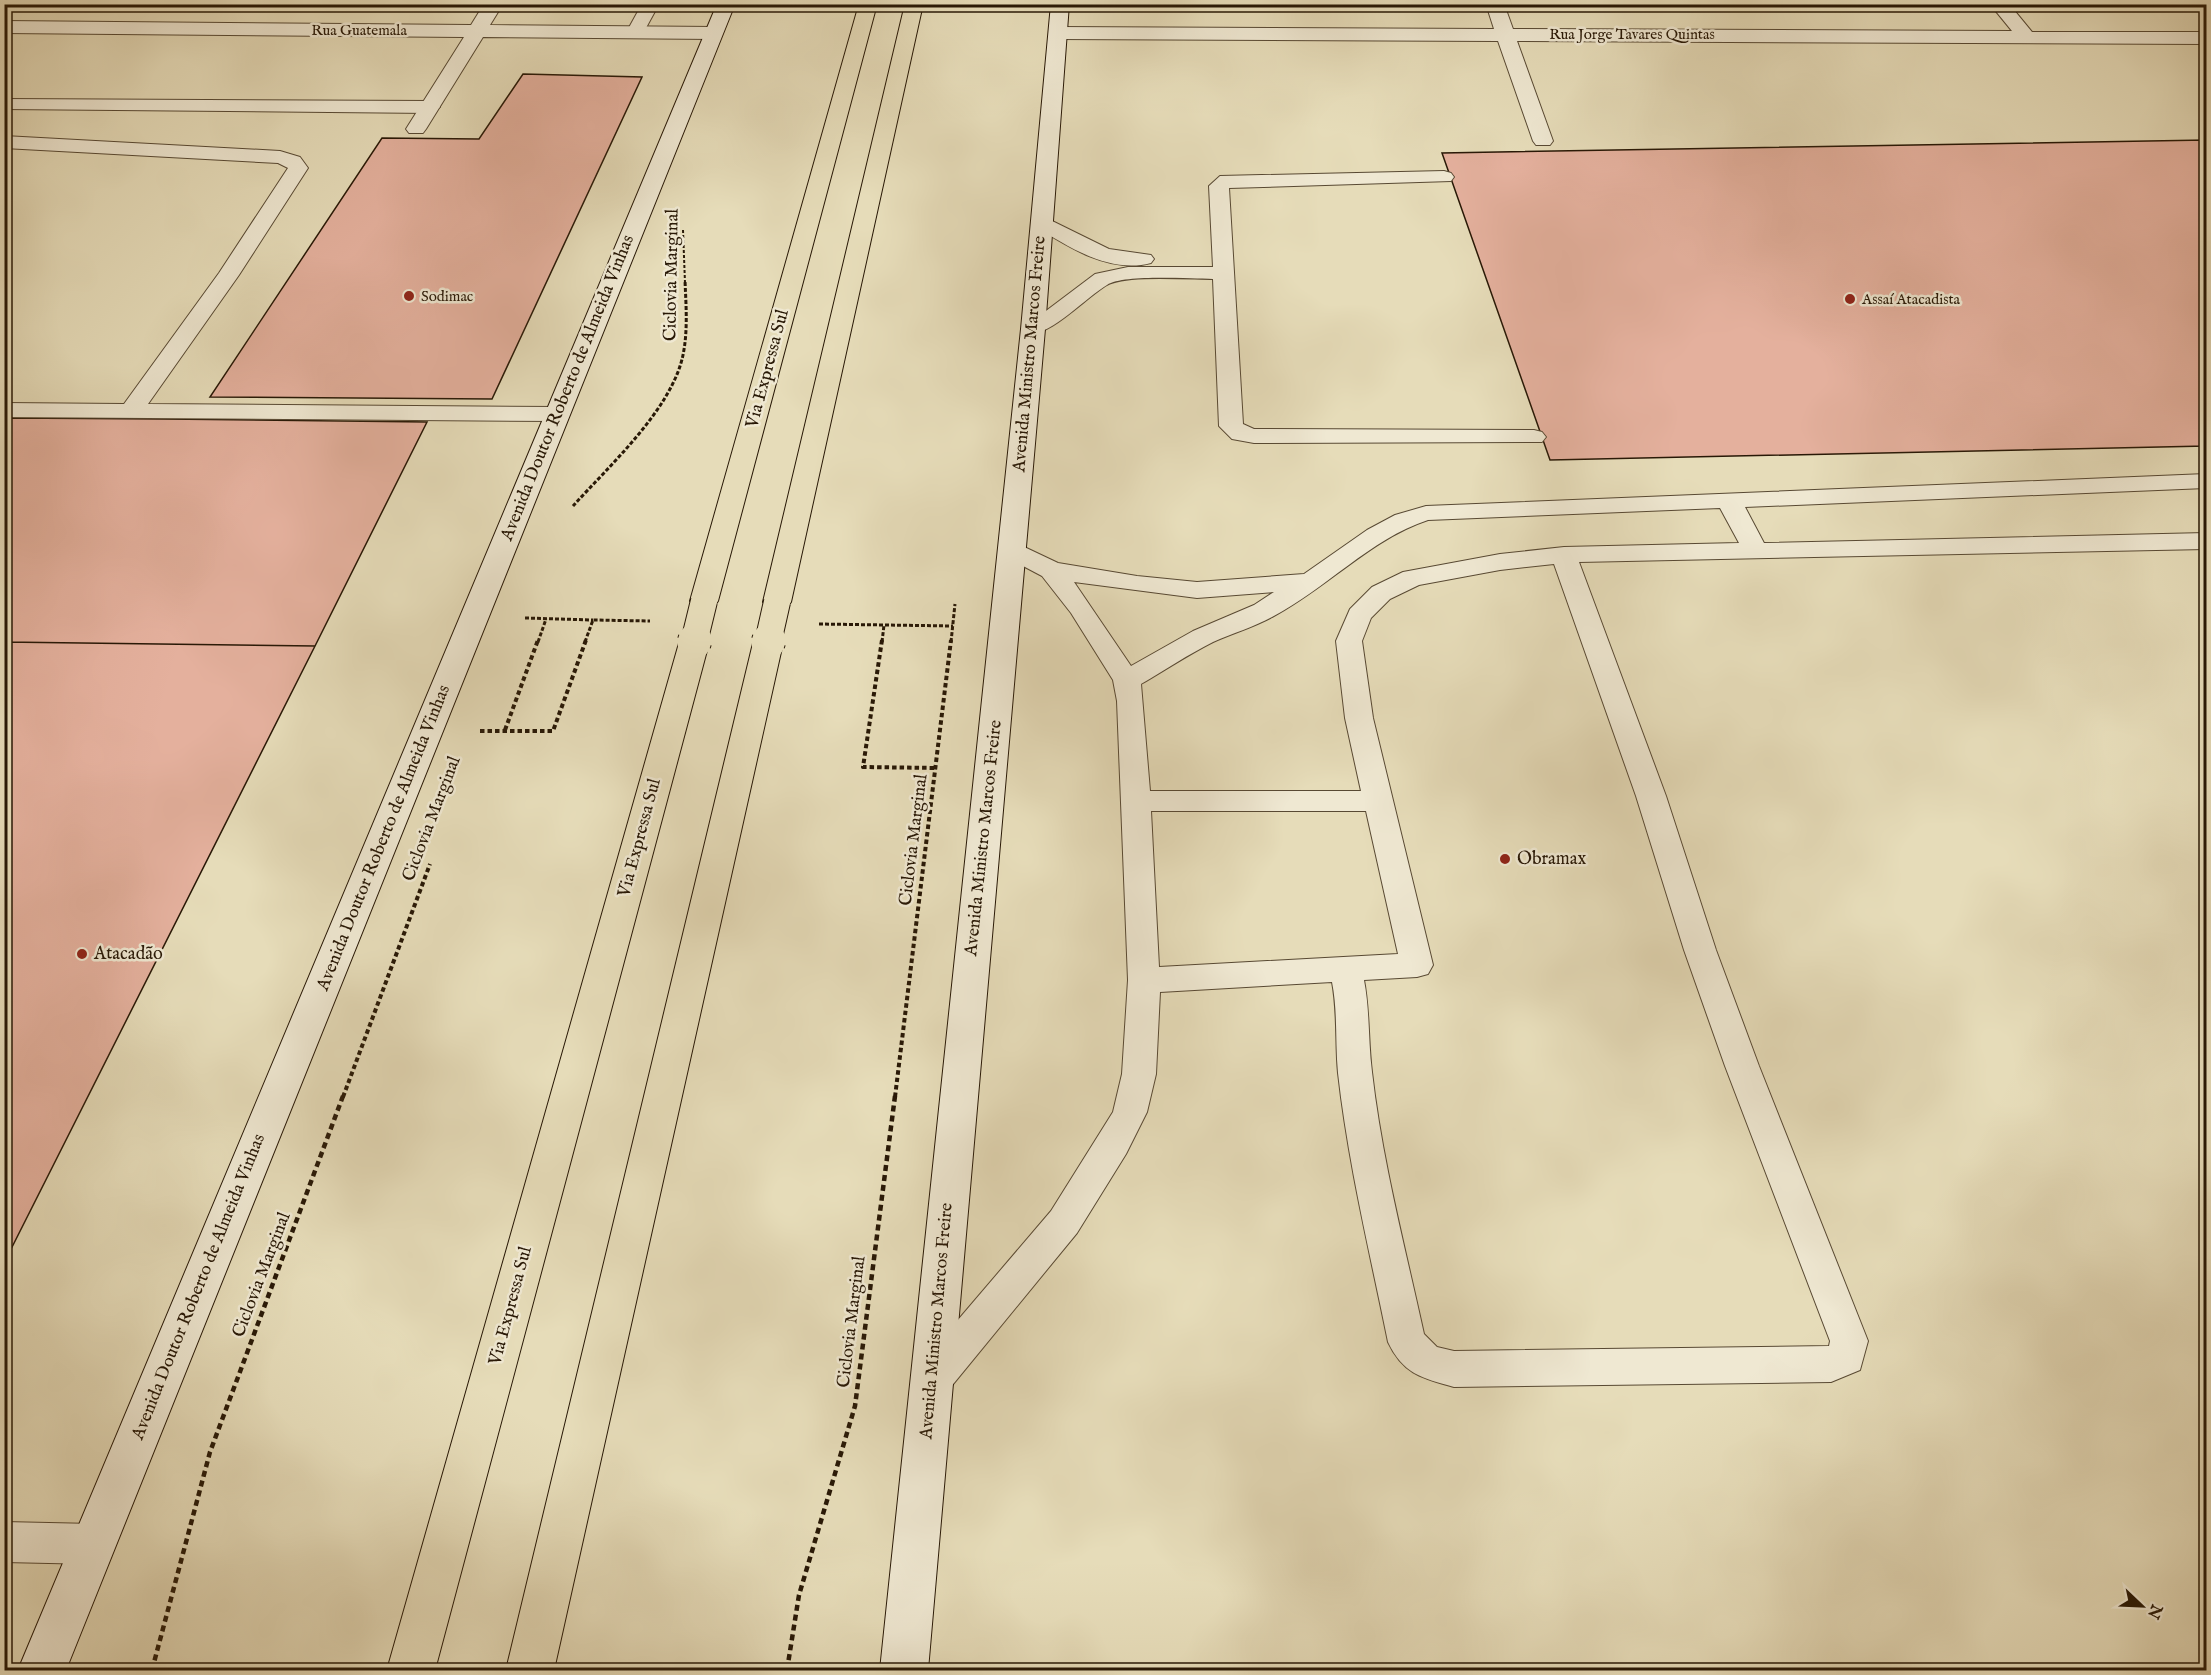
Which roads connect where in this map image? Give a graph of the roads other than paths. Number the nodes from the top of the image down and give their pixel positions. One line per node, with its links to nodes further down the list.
1 (494, 4): 10 (main road)
2 (651, 4): 11 (lane)
3 (868, 4): 46 (highway, Via Expressa Sul, bridge)
4 (914, 4): 47 (highway, bridge)
5 (1495, 4): 12 (main road)
6 (2000, 4): 13 (main road)
7 (720, 19): 11 (main road, Rua Guatemala); 26 (main road, Avenida Doutor Roberto de Almeida Vinhas)
8 (1059, 19): 12 (main road, Rua Jorge Tavares Quintas); 21 (main road, Avenida Ministro Marcos Freire)
9 (4, 27): 10 (main road, Rua Guatemala)
10 (477, 32): 11 (main road, Rua Guatemala); 16 (main road)
11 (635, 33)
12 (1505, 33): 13 (main road, Rua Jorge Tavares Quintas); 18 (main road)
13 (2026, 37): 14 (main road, Rua Jorge Tavares Quintas)
14 (2206, 38)
15 (4, 105): 16 (lane)
16 (431, 107): 17 (main road)
17 (416, 129)
18 (1543, 141)
19 (4, 142): 25 (lane)
20 (1444, 177): 22 (lane)
21 (1042, 222): 22 (lane); 23 (main road, Avenida Ministro Marcos Freire)
22 (1223, 266): 23 (lane); 27 (lane)
23 (1033, 329): 31 (main road, Avenida Ministro Marcos Freire)
24 (4, 410): 25 (lane)
25 (131, 411): 26 (lane)
26 (557, 414): 43 (main road, Avenida Doutor Roberto de Almeida Vinhas)
27 (1534, 437)
28 (2206, 481): 29 (lane)
29 (1729, 501): 32 (lane); 35 (lane)
30 (2206, 541): 32 (lane)
31 (1011, 550): 34 (lane); 41 (main road, Avenida Ministro Marcos Freire)
32 (1756, 552): 33 (lane)
33 (1564, 555): 38 (lane); 39 (lane)
34 (1050, 570): 35 (lane); 36 (lane)
35 (1307, 582): 36 (lane)
36 (1127, 680): 37 (lane)
37 (1135, 801): 38 (lane); 40 (lane)
38 (1378, 801): 39 (lane)
39 (1346, 969): 40 (lane)
40 (1144, 980): 41 (lane)
41 (931, 1381): 44 (main road, Avenida Ministro Marcos Freire)
42 (4, 1542): 43 (lane)
43 (94, 1544): 45 (main road, Avenida Doutor Roberto de Almeida Vinhas)
44 (908, 1667)
45 (42, 1671)
46 (411, 1671)
47 (530, 1671)

